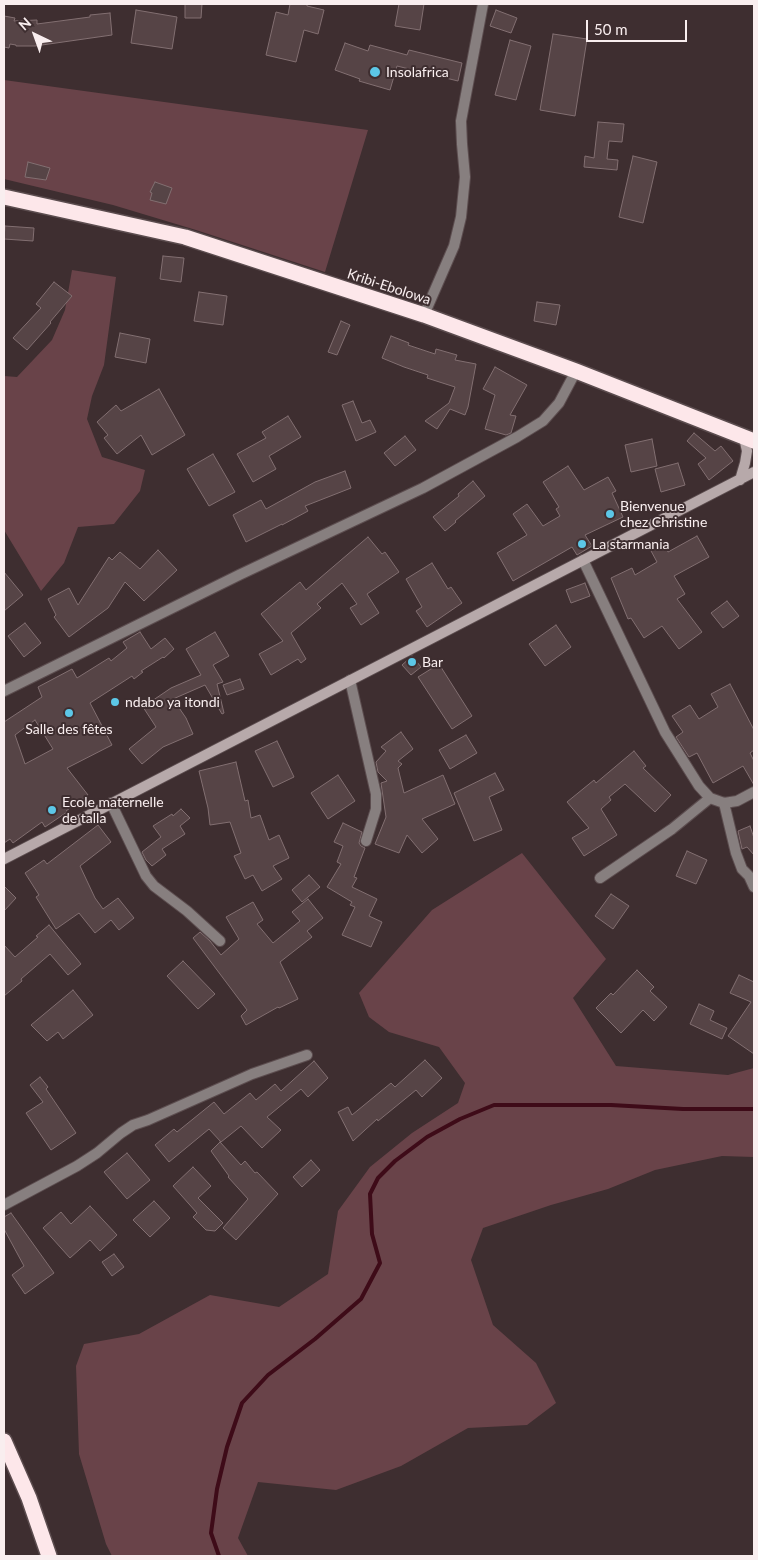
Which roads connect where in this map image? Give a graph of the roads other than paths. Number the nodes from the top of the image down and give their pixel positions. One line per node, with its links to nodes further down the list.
1 (483, 4): 3 (street)
2 (4, 197): 3 (highway, Kribi-Ebolowa)
3 (424, 315): 4 (highway, Kribi-Ebolowa)
4 (576, 371): 5 (highway, Kribi-Ebolowa); 10 (street)
5 (749, 440): 7 (street)
6 (754, 472): 7 (street)
7 (740, 480): 8 (street)
8 (583, 560): 9 (street); 12 (street)
9 (350, 680): 14 (street); 15 (street)
10 (4, 690)
11 (754, 792): 13 (street)
12 (710, 798): 13 (street); 17 (street)
13 (724, 803): 18 (street)
14 (111, 804): 16 (street); 19 (street)
15 (366, 841)
16 (4, 859)
17 (600, 878)
18 (754, 887)
19 (220, 941)
20 (307, 1055): 21 (street)
21 (4, 1205)
22 (4, 1441): 23 (highway)
23 (49, 1556)

